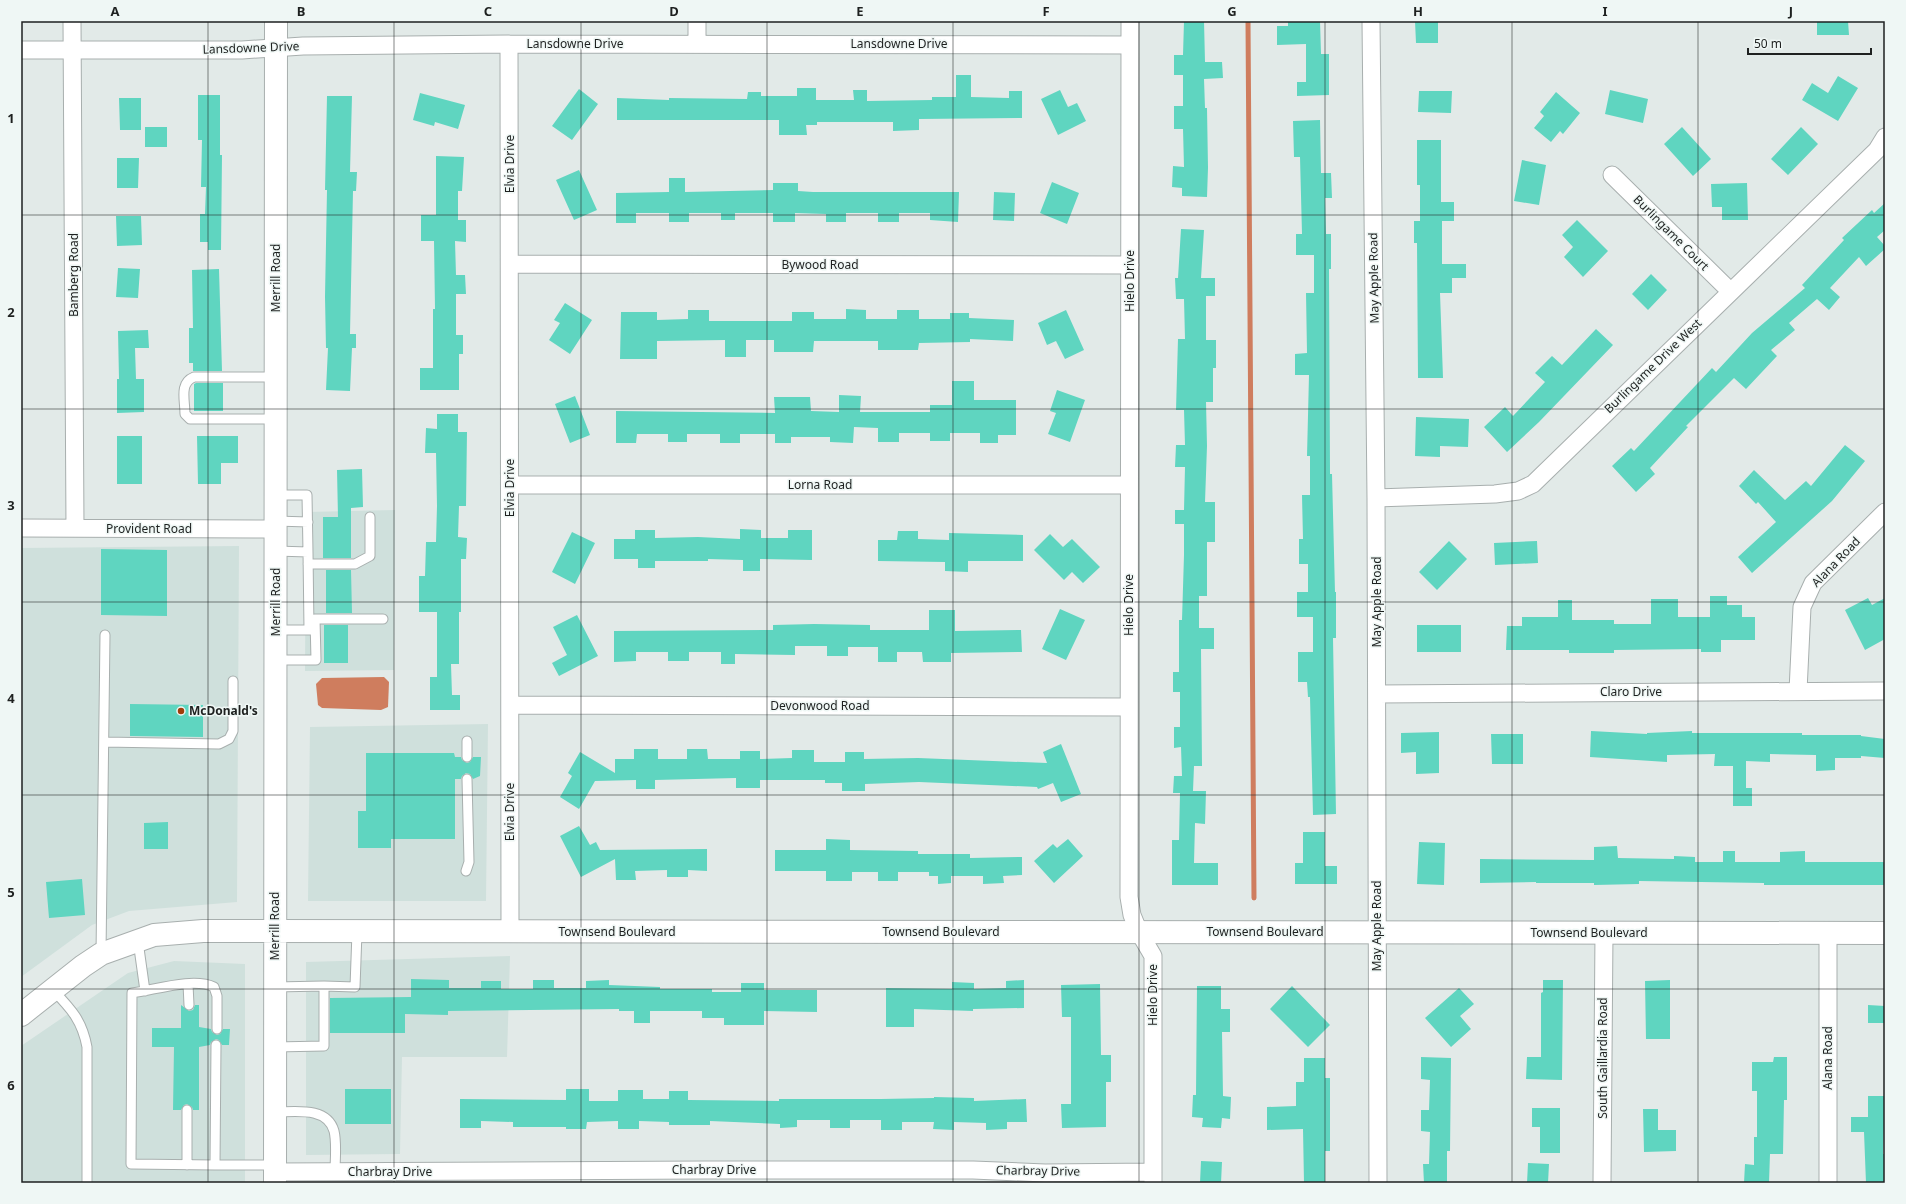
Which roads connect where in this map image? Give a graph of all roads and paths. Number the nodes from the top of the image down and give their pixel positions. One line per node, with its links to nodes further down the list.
1 (72, 21): 11 (street, Bamberg Road)
2 (276, 21): 9 (street, Merrill Road)
3 (697, 21): 7 (street)
4 (1130, 21): 8 (street, Hielo Drive)
5 (1371, 21): 22 (street, May Apple Road)
6 (509, 44): 7 (street, Lansdowne Drive); 9 (street, Lansdowne Drive); 14 (street, Elvia Drive)
7 (697, 44): 8 (street, Lansdowne Drive)
8 (1130, 45): 15 (street, Hielo Drive)
9 (276, 48): 11 (street, Lansdowne Drive); 17 (street, Merrill Road)
10 (21, 50): 11 (street, Lansdowne Drive)
11 (72, 50): 28 (street, Bamberg Road)
12 (1885, 137): 16 (street, Burlingame Drive West)
13 (1612, 175): 16 (street, Burlingame Court)
14 (510, 264): 15 (street, Bywood Road); 19 (street, Elvia Drive)
15 (1130, 265): 20 (street, Hielo Drive)
16 (1730, 291): 22 (street, Burlingame Drive West)
17 (276, 377): 18 (street, Merrill Road); 18 (lane)
18 (276, 419): 21 (street, Merrill Road)
19 (510, 485): 20 (street, Lorna Road); 41 (street, Elvia Drive)
20 (1129, 485): 42 (street, Hielo Drive)
21 (276, 494): 25 (lane); 26 (street, Merrill Road)
22 (1376, 498): 40 (street, May Apple Road)
23 (1885, 512): 38 (street, Alana Road)
24 (370, 516): 31 (lane)
25 (308, 522): 26 (lane); 30 (lane)
26 (276, 525): 28 (street, Provident Road); 29 (street, Merrill Road)
27 (21, 528): 28 (street, Provident Road)
28 (75, 528)
29 (276, 551): 30 (lane); 33 (street, Merrill Road)
30 (308, 552): 31 (lane)
31 (308, 564): 34 (lane)
32 (383, 619): 34 (lane)
33 (276, 630): 34 (lane); 36 (street, Merrill Road)
34 (312, 630): 36 (lane)
35 (105, 635): 44 (lane)
36 (276, 660): 48 (street, Merrill Road)
37 (233, 681): 44 (lane)
38 (1798, 691): 39 (street, Claro Drive); 40 (street, Claro Drive)
39 (1885, 691)
40 (1377, 694): 52 (street, May Apple Road)
41 (511, 705): 42 (street, Devonwood Road); 50 (street, Elvia Drive)
42 (1129, 707): 51 (street, Hielo Drive)
43 (467, 741): 45 (lane)
44 (104, 742): 57 (lane)
45 (467, 757)
46 (466, 779): 47 (lane)
47 (466, 871)
48 (275, 931): 49 (street, Townsend Boulevard); 56 (street, Townsend Boulevard); 60 (street, Merrill Road)
49 (357, 932): 50 (street, Townsend Boulevard); 59 (lane)
50 (510, 932): 51 (street, Townsend Boulevard)
51 (1139, 932): 52 (street, Townsend Boulevard); 75 (street, Hielo Drive)
52 (1377, 932): 53 (street, Townsend Boulevard); 77 (street, May Apple Road)
53 (1604, 933): 54 (street, Townsend Boulevard); 78 (street, South Gaillardia Road)
54 (1828, 933): 55 (street, Townsend Boulevard); 79 (street, Alana Road)
55 (1885, 933)
56 (138, 940): 57 (street, Townsend Boulevard); 62 (lane)
57 (101, 954): 61 (street, Townsend Boulevard)
58 (188, 984): 62 (lane); 63 (lane); 65 (lane)
59 (324, 986): 60 (lane); 67 (lane)
60 (275, 987): 67 (street, Merrill Road)
61 (52, 989): 64 (street, Townsend Boulevard); 76 (lane)
62 (145, 991): 70 (lane)
63 (189, 1005)
64 (21, 1015)
65 (217, 1029)
66 (216, 1045): 71 (lane)
67 (275, 1047): 69 (street, Merrill Road)
68 (187, 1110): 70 (lane)
69 (275, 1112): 72 (lane); 73 (street, Merrill Road)
70 (187, 1165): 71 (lane)
71 (215, 1165): 73 (lane)
72 (335, 1172): 73 (street, Charbray Drive); 74 (street, Charbray Drive)
73 (275, 1173)
74 (897, 1177): 75 (street, Charbray Drive)
75 (1153, 1177)
76 (87, 1183)
77 (1378, 1183)
78 (1602, 1183)
79 (1828, 1183)

